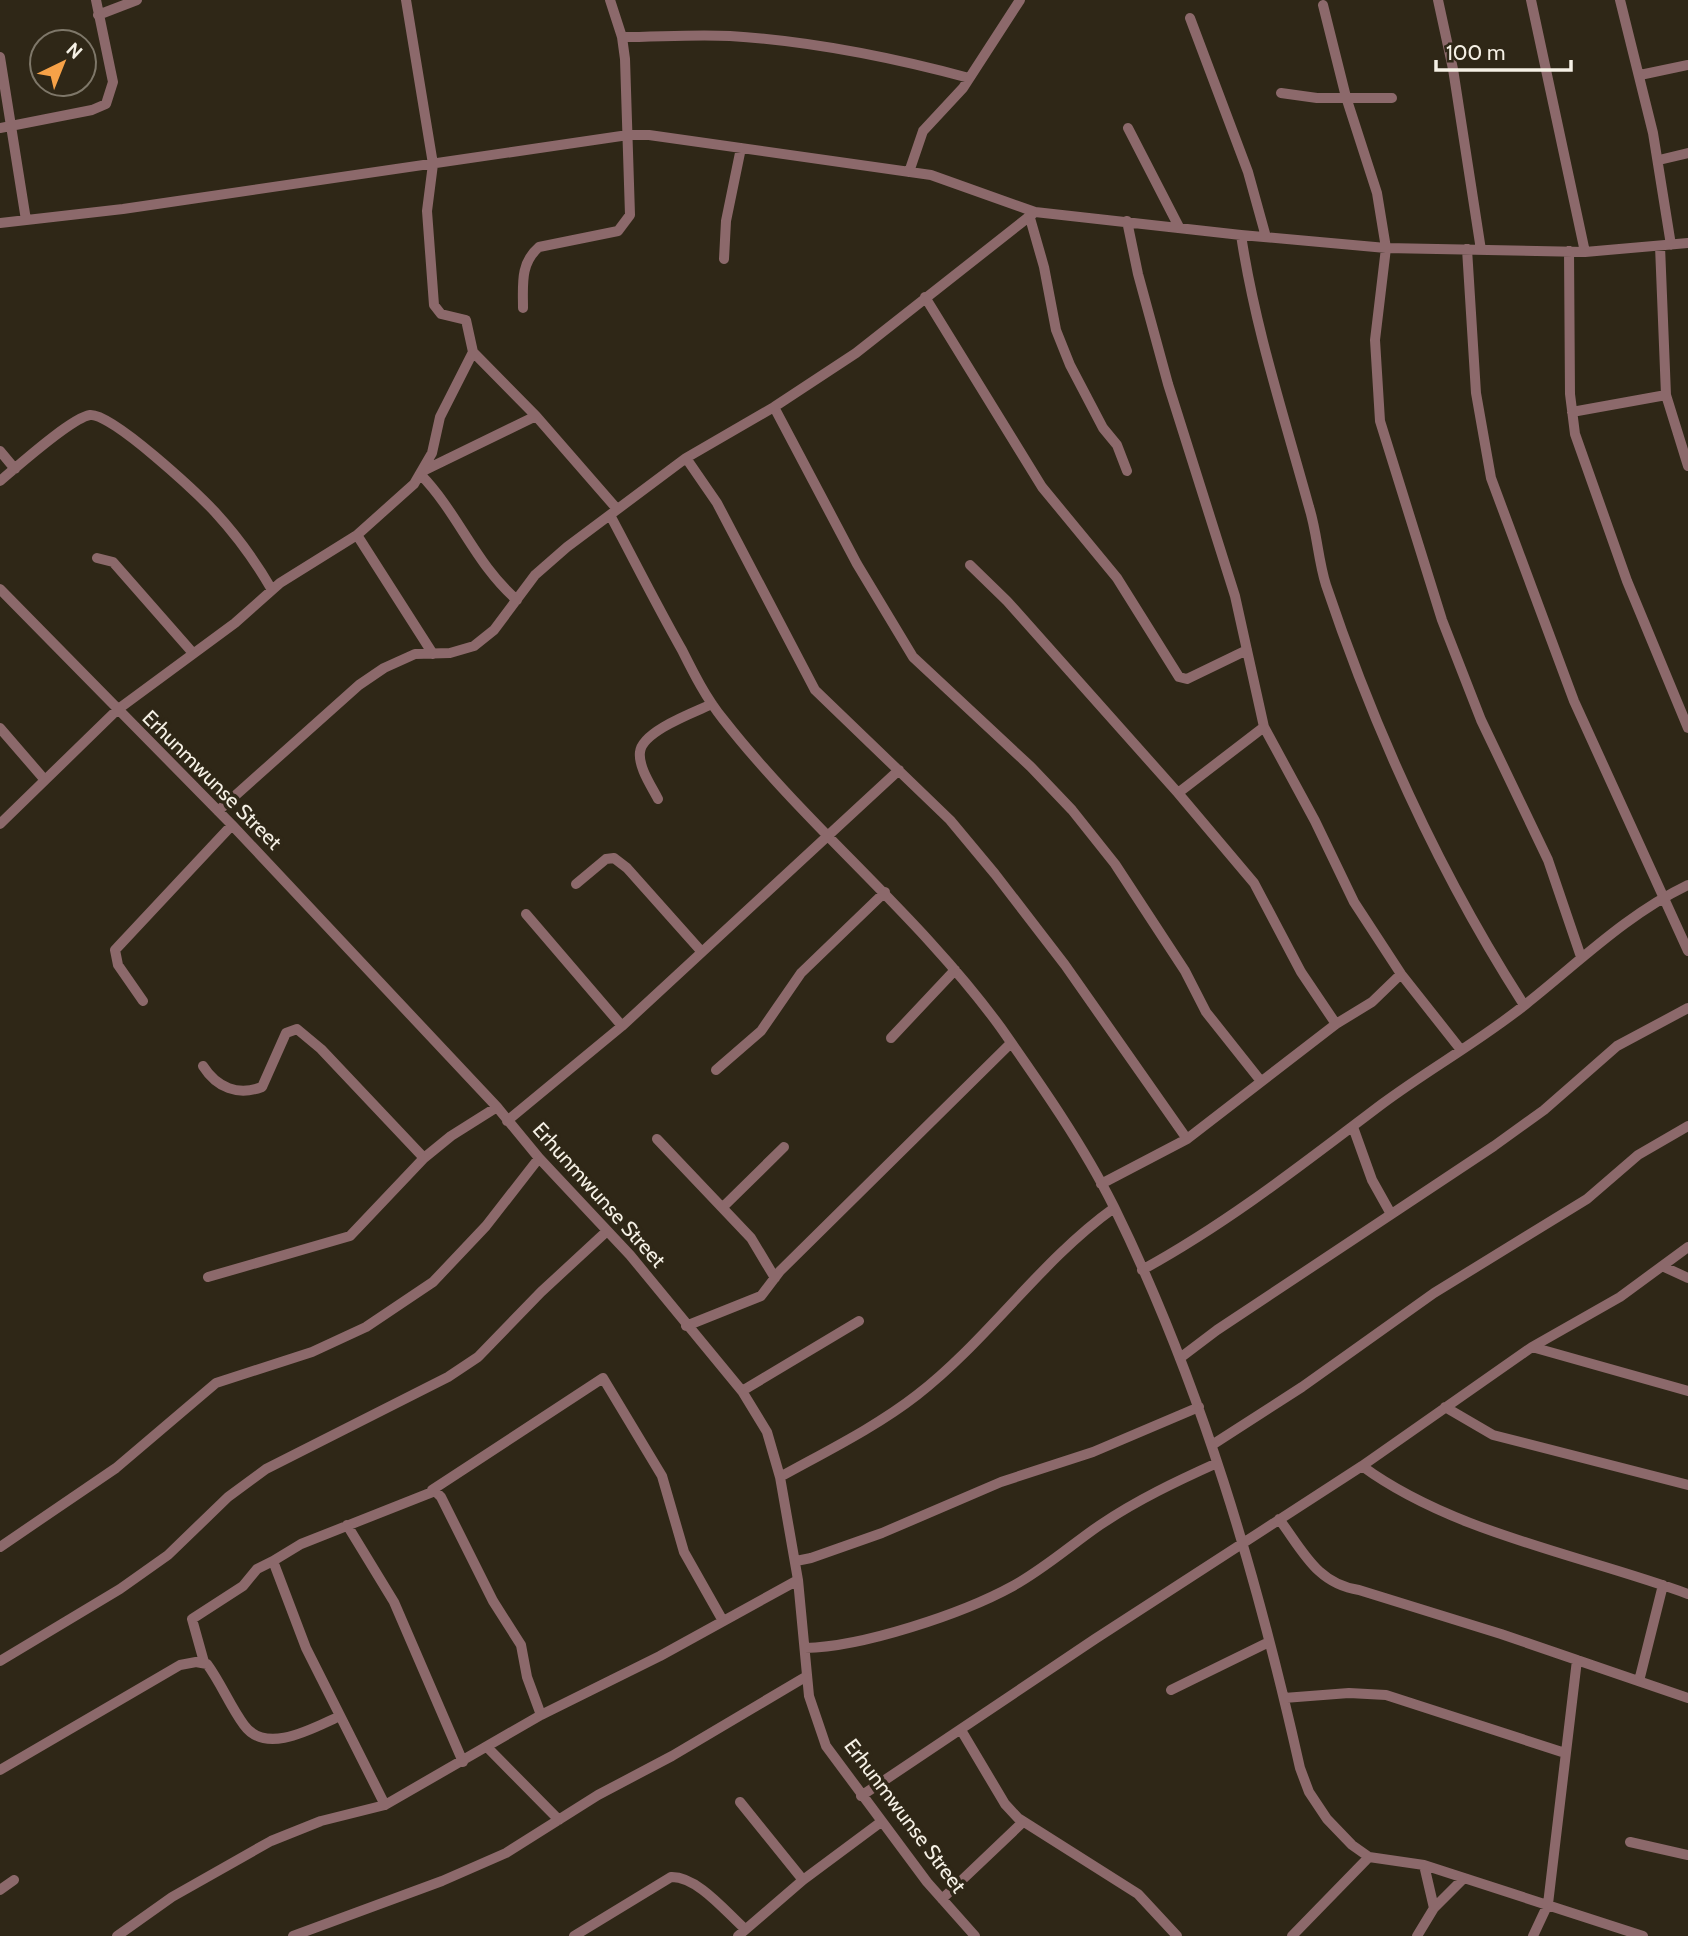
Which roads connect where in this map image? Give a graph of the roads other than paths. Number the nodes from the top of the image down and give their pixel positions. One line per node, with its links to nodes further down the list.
1 (96, 0): 10 (street)
2 (137, 0): 10 (street)
3 (406, 0): 26 (street)
4 (610, 0): 12 (street)
5 (1020, 0): 16 (street)
6 (1438, 0): 39 (street)
7 (1531, 0): 41 (street)
8 (1620, 0): 15 (street)
9 (1324, 5): 18 (street)
10 (98, 15): 20 (street)
11 (1190, 18): 34 (street)
12 (622, 37): 16 (street); 22 (street)
13 (0, 57): 20 (street)
14 (1688, 65): 15 (street)
15 (1640, 75): 25 (street)
16 (969, 78): 27 (street)
17 (1281, 93): 18 (street)
18 (1346, 97): 19 (street); 37 (street)
19 (1392, 98)
20 (6, 127): 29 (street)
21 (1128, 128): 32 (street)
22 (628, 135): 23 (street); 26 (street); 44 (street)
23 (741, 148): 27 (street); 42 (street)
24 (1688, 153): 25 (street)
25 (1658, 160): 36 (street)
26 (433, 164): 29 (street); 45 (street)
27 (909, 172): 28 (street)
28 (1033, 215): 30 (street); 43 (street); 54 (street)
29 (26, 220): 31 (street)
30 (1127, 221): 32 (street); 64 (street)
31 (0, 223)
32 (1179, 227): 33 (street)
33 (1241, 235): 34 (street); 91 (street)
34 (1266, 237): 37 (street)
35 (1688, 243): 36 (street)
36 (1665, 246): 41 (street); 46 (street)
37 (1386, 248): 38 (street); 87 (street)
38 (1467, 249): 39 (street); 83 (street)
39 (1481, 250): 40 (street)
40 (1569, 251): 41 (street); 48 (street)
41 (1585, 252)
42 (724, 260)
43 (925, 297): 47 (street); 64 (street)
44 (523, 308)
45 (473, 352): 49 (street); 55 (street)
46 (1666, 395): 48 (street); 52 (street)
47 (774, 407): 51 (street); 100 (street)
48 (1572, 412): 71 (street)
49 (536, 416): 55 (street); 57 (street)
50 (0, 451): 53 (street)
51 (686, 458): 57 (street); 72 (street)
52 (1688, 466)
53 (15, 469): 56 (street); 62 (street)
54 (1127, 471)
55 (423, 473): 58 (street); 63 (street)
56 (0, 481)
57 (613, 512): 63 (street); 67 (street)
58 (357, 535): 62 (street); 66 (street)
59 (97, 558): 65 (street)
60 (970, 565): 74 (street)
61 (0, 589): 68 (street, Erhunmwunse Street)
62 (272, 590): 65 (street)
63 (517, 600): 66 (street)
64 (1247, 650): 69 (street)
65 (192, 652): 68 (street)
66 (433, 654): 76 (street)
67 (712, 704): 75 (street); 79 (street)
68 (117, 710): 73 (street); 76 (street, Erhunmwunse Street)
69 (1264, 727): 74 (street); 89 (street)
70 (0, 728): 73 (street)
71 (1688, 728)
72 (899, 770): 79 (street); 106 (street)
73 (44, 779): 77 (street)
74 (1178, 793): 93 (street)
75 (658, 799)
76 (218, 811): 78 (street, Erhunmwunse Street)
77 (0, 824)
78 (232, 824): 90 (street); 101 (street, Erhunmwunse Street)
79 (827, 837): 82 (street); 85 (street)
80 (576, 884): 85 (street)
81 (1688, 885): 83 (street)
82 (885, 892): 88 (street); 99 (street)
83 (1664, 897): 86 (street); 87 (street)
84 (526, 914): 94 (street)
85 (701, 951): 94 (street)
86 (1688, 951)
87 (1581, 957): 91 (street)
88 (955, 970): 95 (street); 96 (street)
89 (1401, 974): 93 (street); 97 (street)
90 (143, 1001)
91 (1524, 1005): 97 (street)
92 (1688, 1008): 113 (street)
93 (1336, 1024): 100 (street)
94 (622, 1026): 102 (street)
95 (891, 1038)
96 (1011, 1044): 110 (street); 119 (street)
97 (1461, 1050): 104 (street)
98 (203, 1066): 108 (street)
99 (716, 1070)
100 (1260, 1080): 106 (street)
101 (497, 1107): 102 (street, Erhunmwunse Street); 108 (street)
102 (508, 1121): 109 (street, Erhunmwunse Street)
103 (1688, 1126): 129 (street)
104 (1353, 1127): 113 (street); 117 (street)
105 (657, 1139): 111 (street)
106 (1187, 1139): 110 (street)
107 (784, 1147): 111 (street)
108 (424, 1158): 118 (street)
109 (539, 1158): 114 (street, Erhunmwunse Street); 138 (street)
110 (1101, 1184): 112 (street)
111 (724, 1206): 119 (street)
112 (1114, 1208): 117 (street); 132 (street)
113 (1391, 1214): 124 (street)
114 (607, 1231): 122 (street, Erhunmwunse Street); 148 (street)
115 (1688, 1247): 116 (street)
116 (1662, 1266): 120 (street); 123 (street)
117 (1142, 1270): 124 (street)
118 (208, 1277)
119 (775, 1278): 122 (street)
120 (1688, 1278)
121 (859, 1321): 125 (street)
122 (687, 1326): 125 (street, Erhunmwunse Street)
123 (1532, 1347): 126 (street); 128 (street)
124 (1180, 1358): 127 (street)
125 (742, 1391): 132 (street, Erhunmwunse Street)
126 (1688, 1391)
127 (1199, 1407): 129 (street); 140 (street)
128 (1445, 1407): 131 (street); 133 (street)
129 (1212, 1445): 130 (street)
130 (1217, 1464): 137 (street); 146 (street)
131 (1362, 1466): 135 (street); 142 (street)
132 (779, 1478): 140 (street, Erhunmwunse Street)
133 (1688, 1485)
134 (432, 1490): 136 (street); 144 (street); 155 (street)
135 (1279, 1519): 137 (street); 147 (street)
136 (347, 1525): 139 (street); 160 (street)
137 (1243, 1544): 145 (street); 157 (street)
138 (0, 1547)
139 (273, 1561): 149 (street); 156 (street)
140 (796, 1561): 141 (street, Erhunmwunse Street)
141 (798, 1580): 144 (street); 146 (street, Erhunmwunse Street)
142 (1663, 1585): 143 (street); 151 (street)
143 (1688, 1594)
144 (723, 1621): 155 (street)
145 (1269, 1642): 152 (street); 153 (street)
146 (806, 1648): 150 (street, Erhunmwunse Street)
147 (1577, 1660): 151 (street); 159 (street)
148 (0, 1661)
149 (204, 1662): 156 (street); 161 (street)
150 (807, 1676): 162 (street, Erhunmwunse Street); 165 (street)
151 (1639, 1681): 154 (street)
152 (1171, 1690)
153 (1284, 1698): 159 (street); 170 (street)
154 (1688, 1698)
155 (541, 1715): 158 (street)
156 (340, 1716): 164 (street)
157 (961, 1730): 162 (street); 167 (street)
158 (487, 1747): 160 (street); 165 (street)
159 (1565, 1754): 177 (street)
160 (463, 1762): 164 (street)
161 (0, 1770)
162 (862, 1796): 166 (street, Erhunmwunse Street)
163 (740, 1802): 174 (street)
164 (385, 1805): 180 (street)
165 (559, 1820): 181 (street)
166 (881, 1822): 174 (street); 176 (street, Erhunmwunse Street)
167 (1023, 1822): 176 (street); 184 (street)
168 (1629, 1842): 169 (street)
169 (1688, 1855)
170 (1369, 1857): 171 (street); 185 (street)
171 (1424, 1866): 172 (street); 178 (street)
172 (1464, 1878): 177 (street); 178 (street)
173 (14, 1880): 175 (street)
174 (803, 1880): 179 (street)
175 (0, 1890)
176 (942, 1899): 183 (street, Erhunmwunse Street)
177 (1548, 1904): 187 (street); 188 (street)
178 (1434, 1908): 186 (street)
179 (741, 1932): 182 (street)
180 (117, 1936)
181 (293, 1936)
182 (574, 1936)
183 (975, 1936)
184 (1177, 1936)
185 (1292, 1936)
186 (1417, 1936)
187 (1533, 1936)
188 (1643, 1936)

